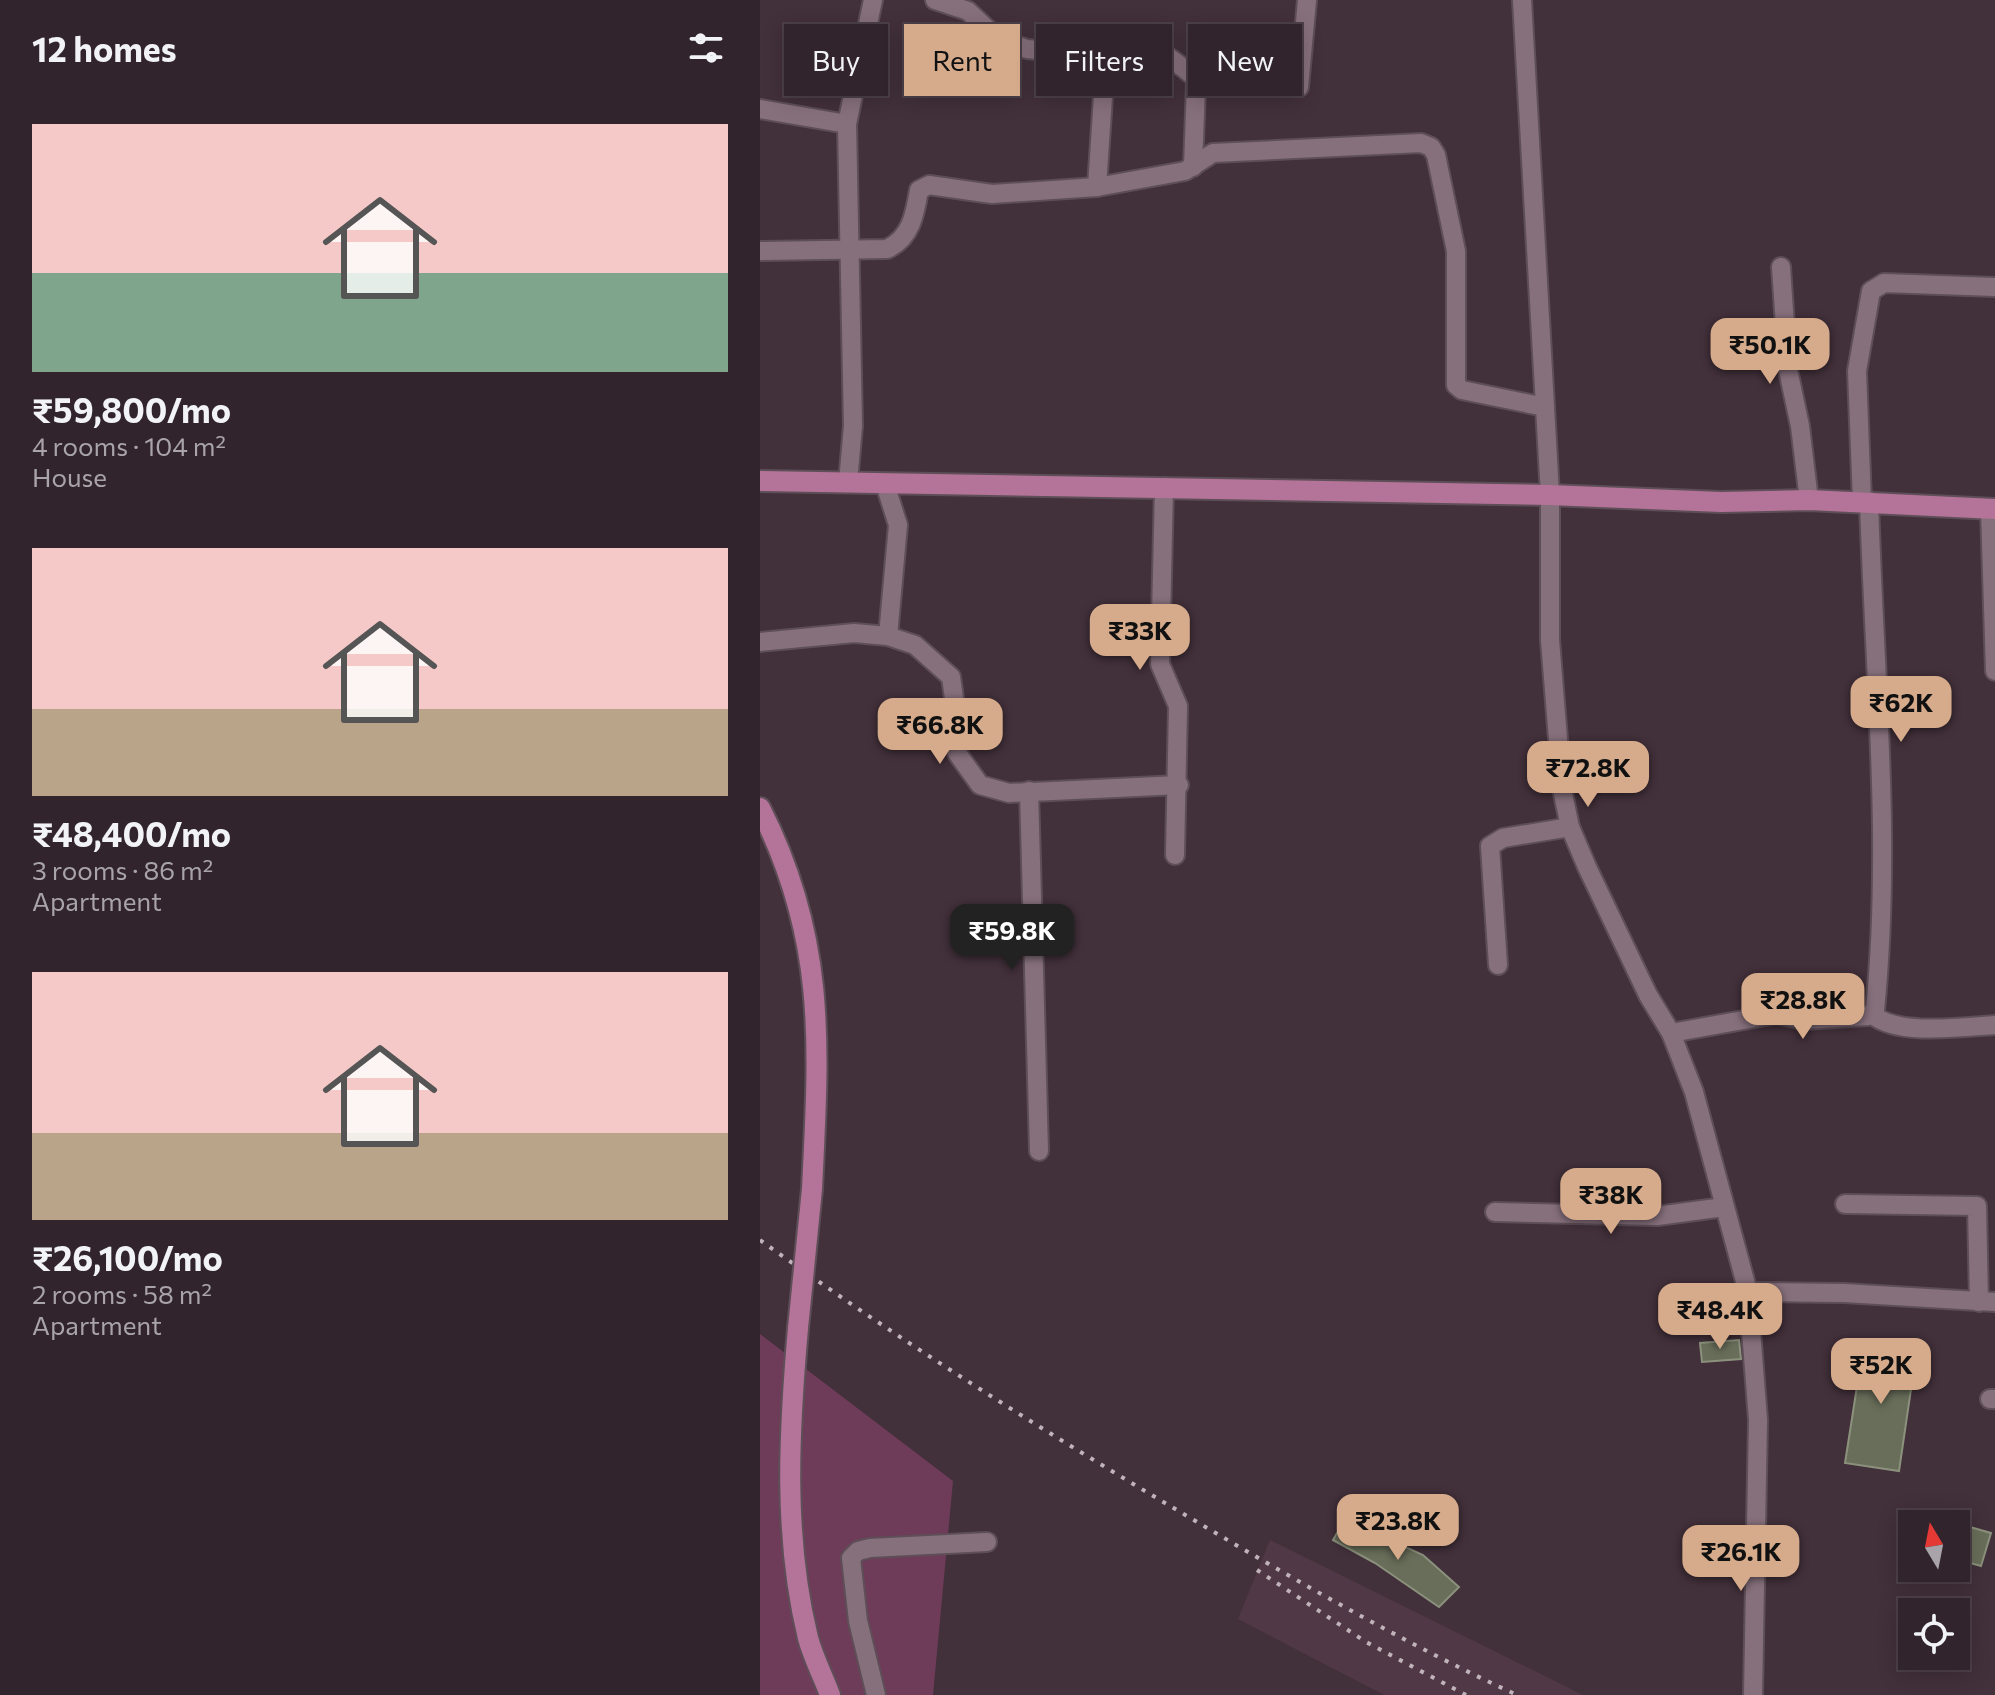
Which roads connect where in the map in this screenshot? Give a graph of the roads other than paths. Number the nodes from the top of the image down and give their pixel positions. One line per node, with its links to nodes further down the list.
1 (873, 0): 10 (street)
2 (935, 0): 5 (street)
3 (1307, 0): 6 (street)
4 (1522, 0): 17 (street)
5 (1036, 50)
6 (1302, 54)
7 (1102, 96): 12 (street)
8 (1195, 96): 11 (street)
9 (760, 109): 10 (street)
10 (847, 124): 13 (street)
11 (1193, 167): 12 (street); 17 (street)
12 (1097, 187): 13 (street)
13 (849, 248): 14 (street); 19 (street)
14 (760, 251)
15 (1781, 267): 23 (street)
16 (1995, 287): 24 (street)
17 (1545, 407): 22 (street)
18 (760, 481): 19 (main road)
19 (848, 482): 20 (main road)
20 (885, 484): 21 (main road); 26 (street)
21 (1164, 487): 22 (main road); 29 (street)
22 (1550, 495): 23 (main road); 32 (street)
23 (1809, 500): 24 (main road)
24 (1866, 501): 25 (main road); 35 (street)
25 (1992, 509): 28 (street)
26 (888, 636): 27 (street); 30 (street)
27 (760, 642)
28 (1995, 671)
29 (1179, 785): 30 (street); 33 (street)
30 (1029, 791): 38 (street)
31 (760, 808): 47 (main road, bridge)
32 (1570, 827): 34 (street); 37 (street)
33 (1175, 855)
34 (1498, 965)
35 (1873, 1015): 36 (street); 37 (street)
36 (1995, 1025)
37 (1671, 1033): 40 (street)
38 (1039, 1151)
39 (1845, 1204): 42 (street)
40 (1724, 1207): 41 (street); 43 (street)
41 (1495, 1212)
42 (1988, 1240): 44 (street)
43 (1748, 1292): 44 (street); 45 (street)
44 (1987, 1302)
45 (1756, 1488): 49 (street); 50 (street)
46 (987, 1542): 48 (street)
47 (830, 1695)
48 (876, 1695)
49 (1753, 1695)
50 (1759, 1695)

